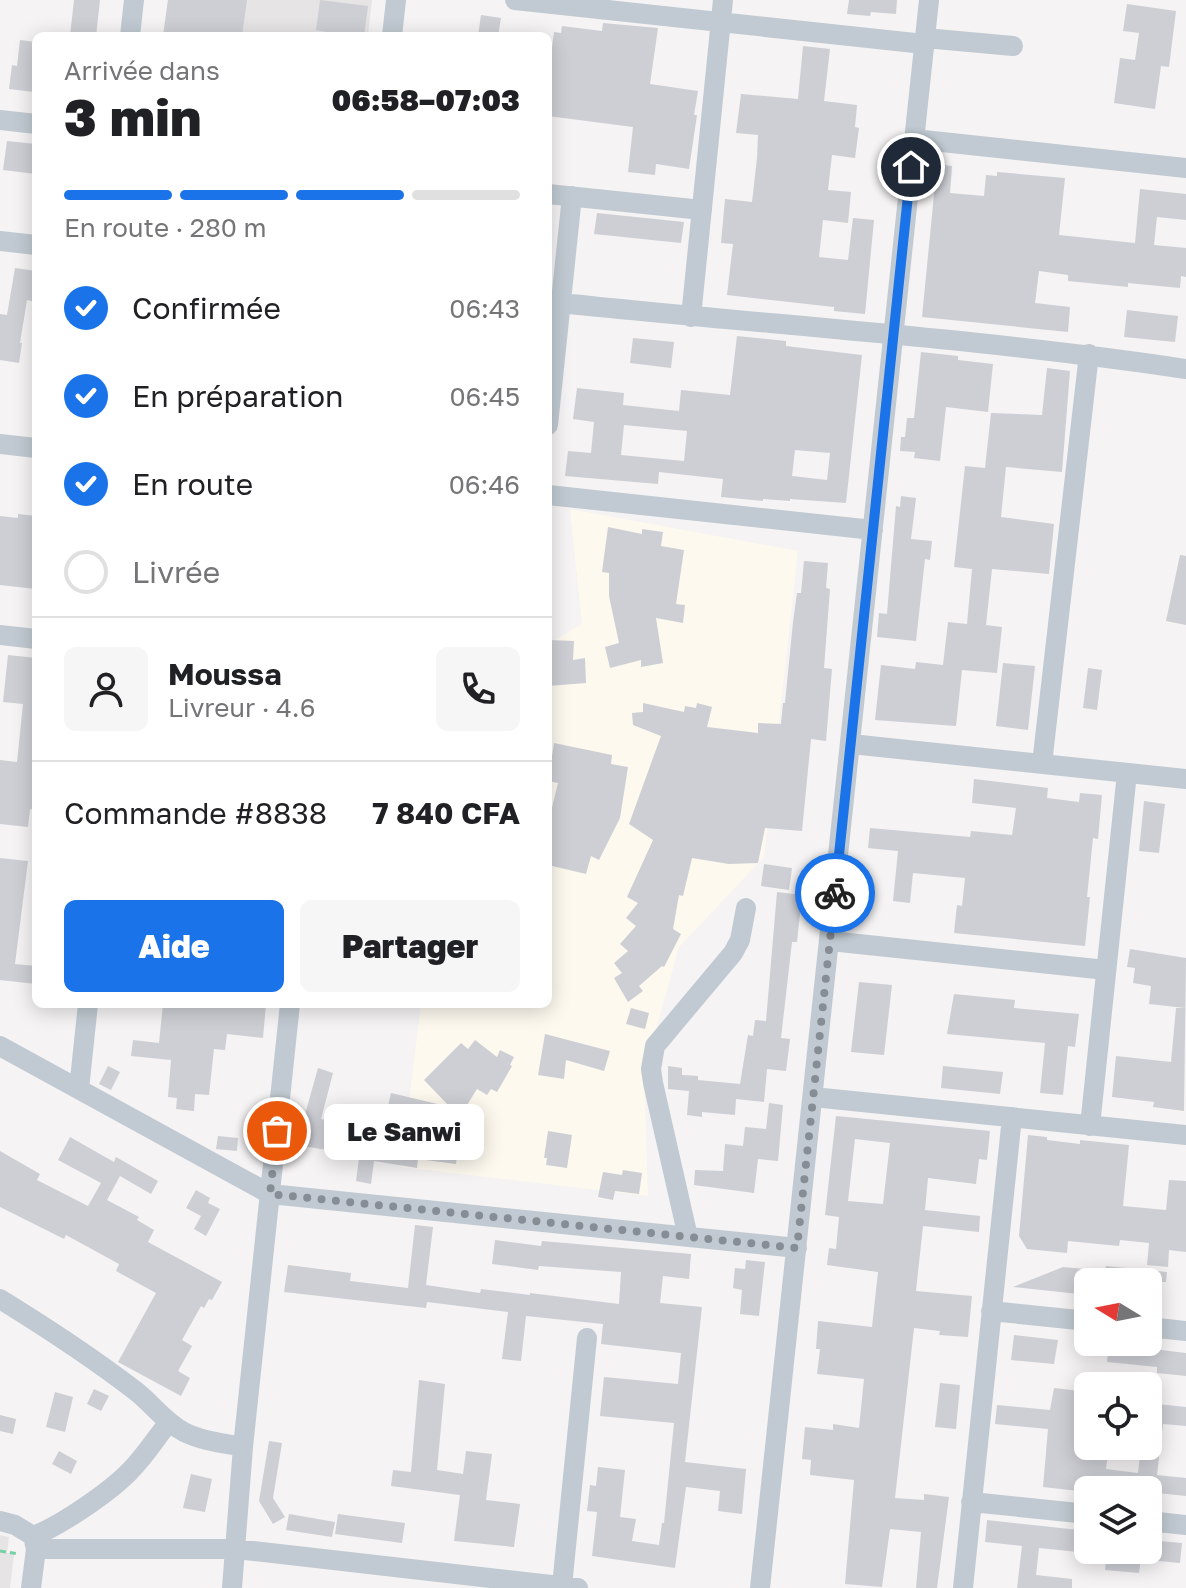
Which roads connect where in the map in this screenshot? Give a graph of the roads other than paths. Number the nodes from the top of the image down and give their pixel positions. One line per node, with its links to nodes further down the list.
1 (134, 0): 7 (street)
2 (396, 0): 8 (street)
3 (515, 0): 6 (street)
4 (723, 0): 6 (street)
5 (929, 0): 9 (street)
6 (721, 22): 9 (street); 17 (street)
7 (130, 32)
8 (392, 32)
9 (925, 41): 10 (street); 13 (street)
10 (1013, 46)
11 (0, 120): 12 (street)
12 (32, 124)
13 (914, 139): 14 (street); 22 (street)
14 (1186, 168)
15 (552, 194): 16 (street)
16 (572, 196): 17 (street); 20 (street)
17 (702, 210): 21 (street)
18 (0, 241): 19 (street)
19 (32, 245)
20 (561, 303): 21 (street); 25 (street)
21 (691, 317): 22 (street)
22 (894, 334): 23 (street); 29 (street)
23 (1089, 354): 24 (street); 33 (street)
24 (1186, 369)
25 (552, 387)
26 (0, 444): 27 (street)
27 (32, 448)
28 (552, 495): 29 (street)
29 (873, 530): 32 (street)
30 (0, 635): 31 (street)
31 (32, 639)
32 (851, 744): 33 (street); 37 (street)
33 (1042, 764): 34 (street)
34 (1127, 773): 35 (street); 38 (street)
35 (1186, 779)
36 (746, 908): 48 (street)
37 (830, 941): 38 (street); 43 (street)
38 (1106, 970): 45 (street)
39 (88, 1008): 42 (street)
40 (290, 1008): 47 (street)
41 (0, 1046): 42 (street)
42 (79, 1089): 47 (street)
43 (813, 1097): 44 (street); 49 (street)
44 (1012, 1117): 45 (street); 51 (street)
45 (1090, 1126): 46 (street)
46 (1186, 1135)
47 (270, 1194): 48 (street); 57 (street)
48 (688, 1237): 49 (street)
49 (797, 1248): 69 (street)
50 (0, 1299): 56 (street)
51 (991, 1311): 52 (street); 58 (street)
52 (1074, 1320)
53 (1162, 1328): 54 (street)
54 (1186, 1331)
55 (587, 1338): 66 (street)
56 (169, 1422): 57 (street); 63 (street)
57 (243, 1447): 64 (street)
58 (971, 1502): 59 (street); 70 (street)
59 (1074, 1513)
60 (0, 1521): 63 (street)
61 (1162, 1522): 62 (street)
62 (1186, 1525)
63 (34, 1543): 64 (street); 67 (street)
64 (236, 1549): 65 (street); 68 (street)
65 (429, 1579): 66 (street)
66 (570, 1587)
67 (31, 1588)
68 (232, 1588)
69 (760, 1588)
70 (963, 1588)

